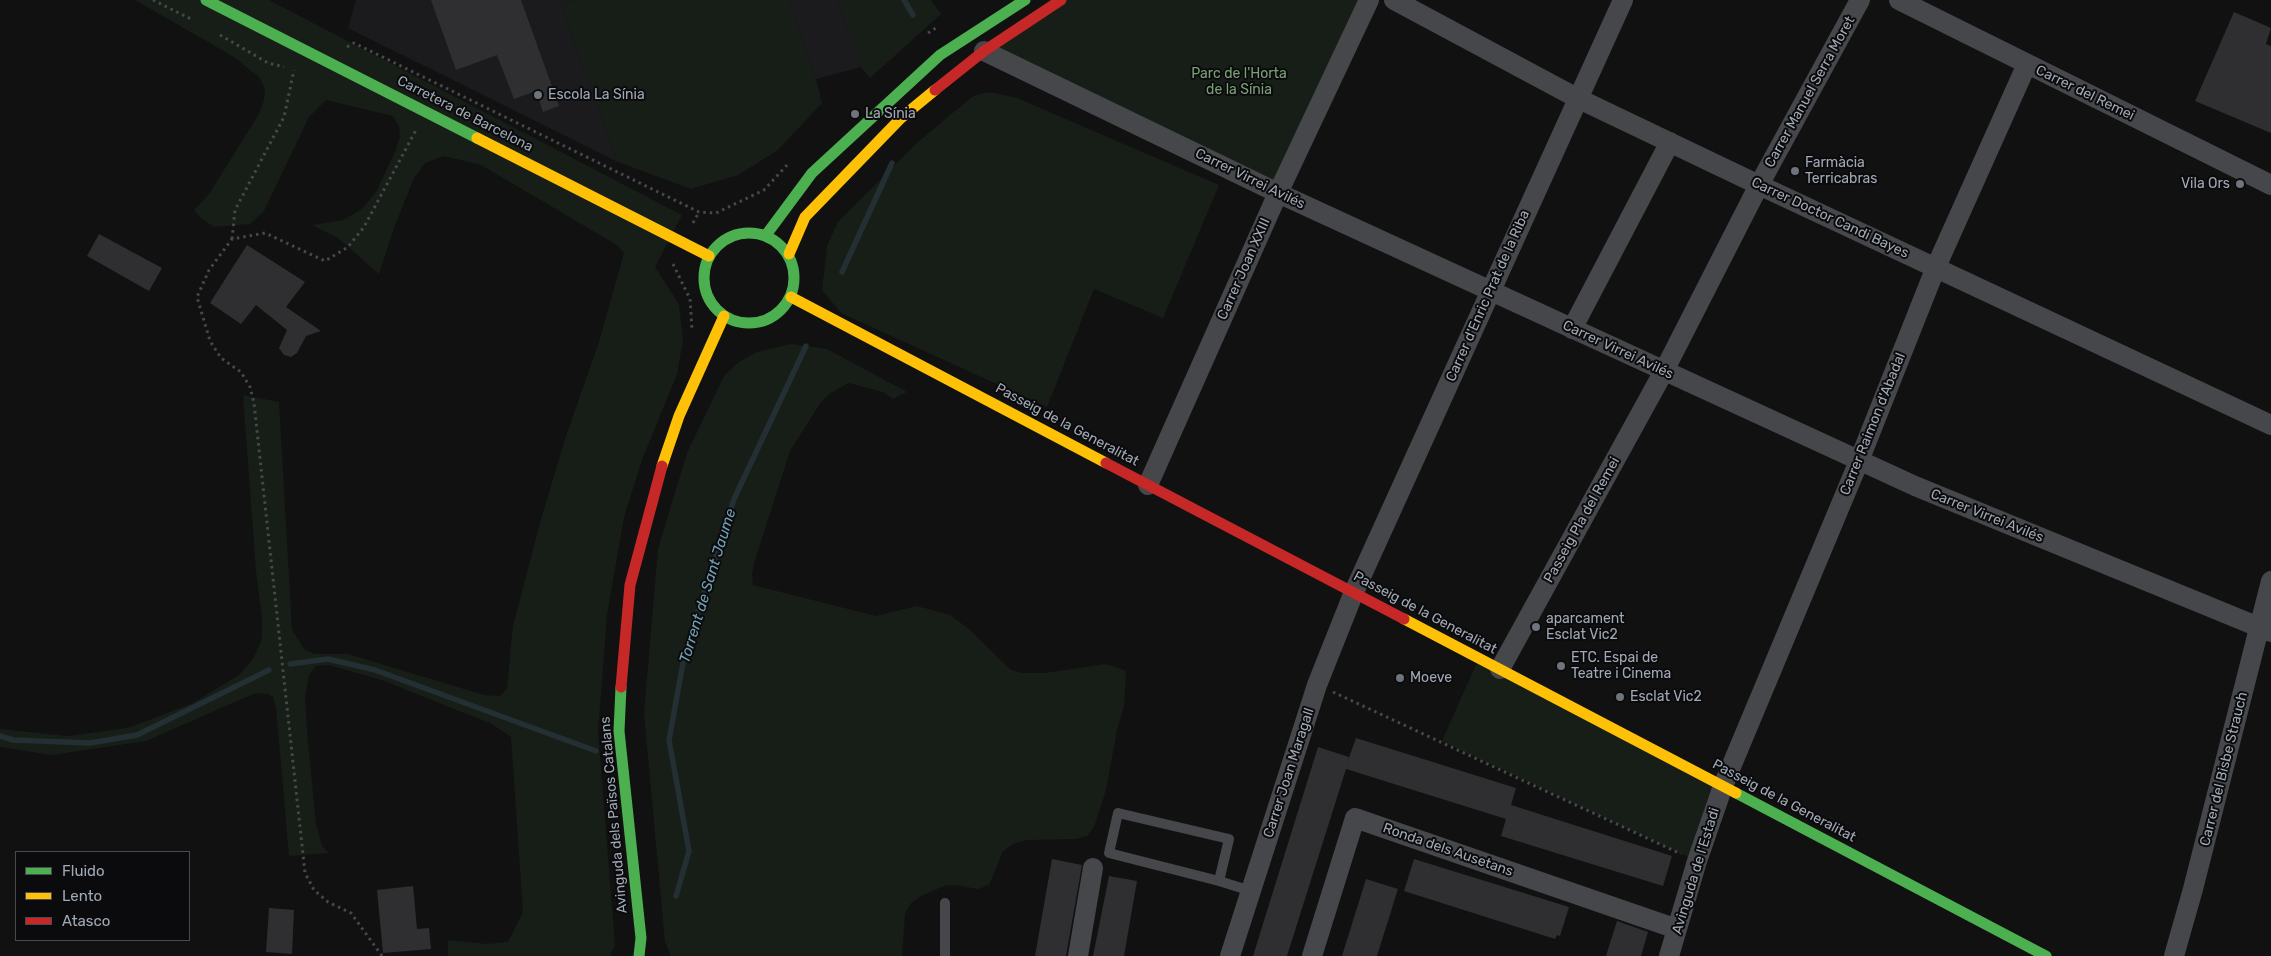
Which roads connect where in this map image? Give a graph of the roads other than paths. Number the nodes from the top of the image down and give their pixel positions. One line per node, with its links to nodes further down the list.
1 (206, 0): 18 (street, Carretera de Barcelona)
2 (1025, 0): 16 (street)
3 (1061, 0): 9 (street)
4 (1369, 0): 15 (street, Carrer Joan XXIII)
5 (1394, 0): 11 (street, Carrer Doctor Candi Bayes)
6 (1624, 0): 11 (street, Carrer d'Enric Prat de la Riba)
7 (1860, 0): 14 (street, Carrer Manuel Serra Moret)
8 (1899, 0): 10 (street, Carrer del Remei)
9 (984, 51): 15 (street, Carrer Virrei Avilés); 17 (street)
10 (2027, 64): 13 (street, Carrer del Remei); 19 (street, Carrer Raimon d'Abadal)
11 (1577, 98): 12 (street, Carrer Doctor Candi Bayes); 20 (street, Carrer d'Enric Prat de la Riba)
12 (1670, 142): 14 (street, Carrer Doctor Candi Bayes); 23 (street)
13 (2271, 185)
14 (1759, 186): 19 (street, Carrer Doctor Candi Bayes); 24 (street, Carrer Manuel Serra Moret)
15 (1278, 193): 20 (street, Carrer Virrei Avilés); 27 (street, Carrer Joan XXIII)
16 (766, 235): 17 (street); 18 (street)
17 (788, 254): 21 (street)
18 (709, 256): 22 (street)
19 (1936, 267): 25 (street, Carrer Doctor Candi Bayes); 26 (street, Carrer Raimon d'Abadal)
20 (1491, 291): 23 (street, Carrer Virrei Avilés); 29 (street, Carrer d'Enric Prat de la Riba)
21 (791, 297): 22 (street); 27 (street, Passeig de la Generalitat)
22 (724, 316): 38 (street, Avinguda dels Països Catalans)
23 (1572, 328): 24 (street, Carrer Virrei Avilés)
24 (1664, 371): 26 (street, Carrer Virrei Avilés); 31 (street, Passeig Pla del Remei)
25 (2271, 425)
26 (1859, 460): 30 (street, Carrer Virrei Avilés); 32 (street, Carrer Raimon d'Abadal)
27 (1148, 485): 29 (street, Passeig de la Generalitat)
28 (2271, 581): 30 (street, Carrer del Bisbe Strauch)
29 (1354, 592): 31 (street, Passeig de la Generalitat); 35 (street, Carrer Joan Maragall)
30 (2266, 630): 47 (street, Carrer del Bisbe Strauch)
31 (1500, 669): 32 (street, Passeig de la Generalitat)
32 (1723, 786): 37 (street, Avinguda de l'Estadi); 46 (street, Passeig de la Generalitat)
33 (1094, 868): 42 (street)
34 (1219, 881): 34 (lane); 35 (lane)
35 (1251, 891): 43 (street, Carrer Joan Maragall)
36 (945, 904): 41 (lane)
37 (1677, 929): 44 (street, Ronda dels Ausetans); 45 (street, Avinguda de l'Estadi)
38 (641, 938): 39 (street, Avinguda dels Països Catalans); 40 (street, Avinguda dels Països Catalans)
39 (639, 956)
40 (651, 956)
41 (945, 956)
42 (1078, 956)
43 (1230, 956)
44 (1312, 956)
45 (1669, 956)
46 (2046, 956)
47 (2174, 956)

